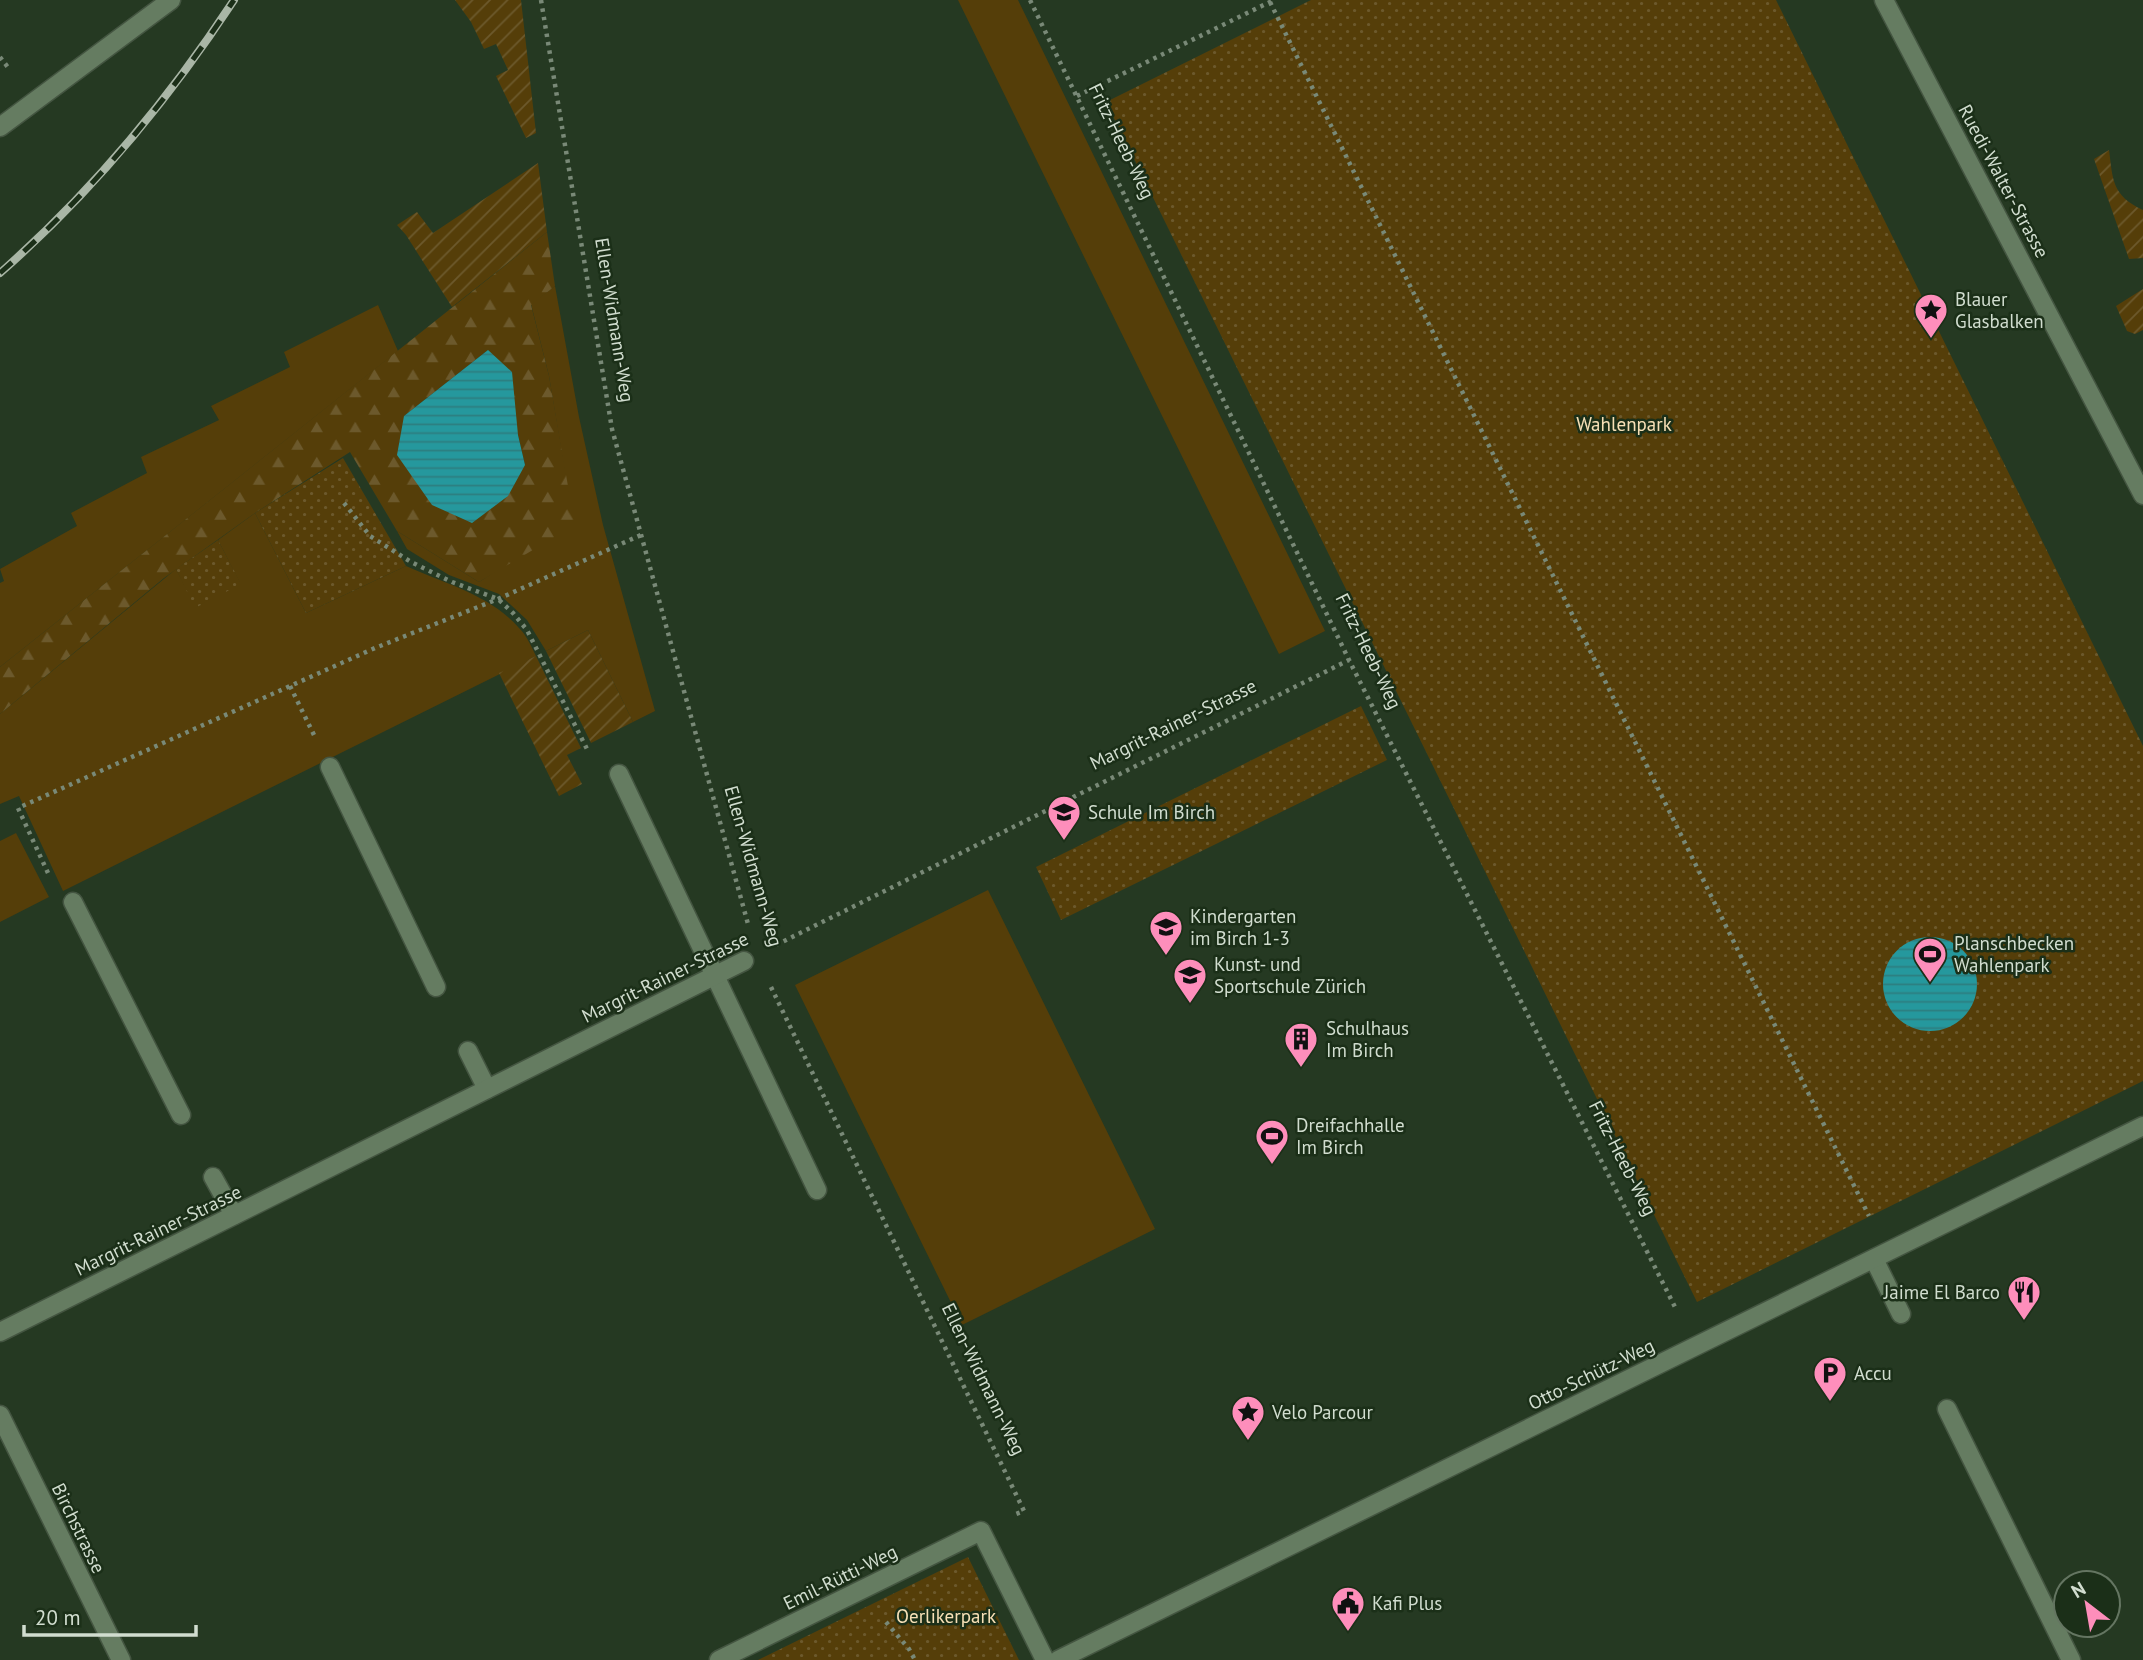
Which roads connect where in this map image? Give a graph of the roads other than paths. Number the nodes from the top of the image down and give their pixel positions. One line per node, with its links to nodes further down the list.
1 (171, 0): 3 (street)
2 (1884, 0): 4 (street, Ruedi-Walter-Strasse)
3 (0, 127)
4 (2143, 495)
5 (330, 767): 10 (street)
6 (619, 774): 9 (street)
7 (73, 902): 13 (street)
8 (750, 958): 9 (street, Margrit-Rainer-Strasse)
9 (716, 975): 12 (street, Margrit-Rainer-Strasse); 16 (street)
10 (436, 987)
11 (468, 1051): 12 (street)
12 (487, 1089): 17 (street, Margrit-Rainer-Strasse)
13 (181, 1115)
14 (2143, 1126): 18 (street, Otto-Schütz-Weg)
15 (213, 1177): 17 (street)
16 (817, 1190)
17 (234, 1215): 20 (street, Margrit-Rainer-Strasse)
18 (1874, 1259): 19 (street); 26 (street, Otto-Schütz-Weg)
19 (1901, 1314)
20 (0, 1332)
21 (1947, 1409): 27 (street)
22 (0, 1415): 23 (street, Birchstrasse)
23 (121, 1660)
24 (719, 1660): 25 (street, Emil-Rütti-Weg)
25 (1045, 1660)
26 (1058, 1660)
27 (2071, 1660)

